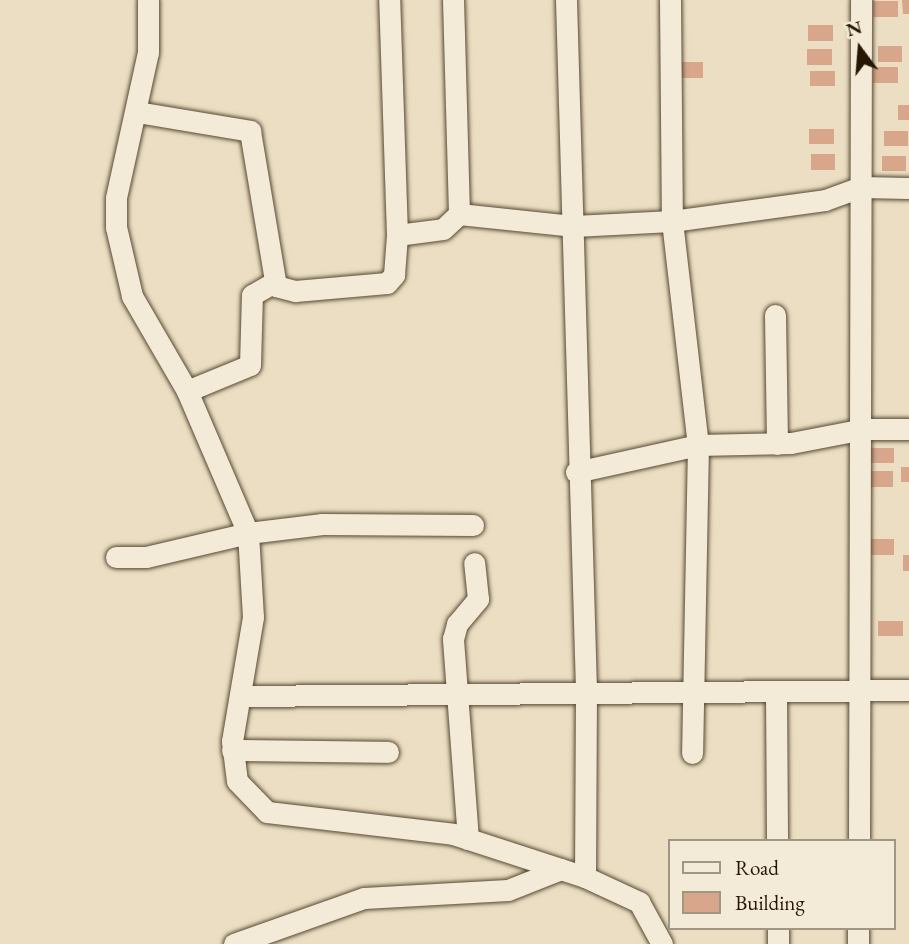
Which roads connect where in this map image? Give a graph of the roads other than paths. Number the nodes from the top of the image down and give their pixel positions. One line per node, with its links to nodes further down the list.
1 (148, 0): 7 (street)
2 (389, 0): 13 (street)
3 (453, 0): 10 (street)
4 (566, 0): 12 (street)
5 (670, 0): 11 (street)
6 (861, 0): 8 (street)
7 (137, 112): 14 (street); 16 (street)
8 (861, 187): 9 (street); 11 (street); 17 (street)
9 (909, 188)
10 (459, 214): 12 (street); 13 (street)
11 (673, 221): 12 (street); 20 (street)
12 (574, 226): 21 (street)
13 (397, 234): 14 (street)
14 (273, 283): 16 (street)
15 (775, 315): 19 (street)
16 (187, 391): 23 (street)
17 (864, 429): 18 (street); 19 (street); 30 (street)
18 (909, 429)
19 (777, 444): 20 (street)
20 (698, 445): 21 (street); 29 (street)
21 (576, 472): 27 (street)
22 (473, 525): 23 (street)
23 (248, 533): 24 (street); 31 (street)
24 (116, 557)
25 (474, 563): 32 (street)
26 (909, 690): 30 (street)
27 (586, 691): 29 (street); 32 (street); 40 (street)
28 (776, 692): 29 (street); 30 (street); 37 (street)
29 (692, 694): 35 (street)
30 (861, 695): 38 (street)
31 (240, 696): 32 (street); 33 (street)
32 (457, 696): 36 (street)
33 (232, 750): 34 (street); 36 (street)
34 (388, 752)
35 (691, 753)
36 (468, 839): 39 (street)
37 (777, 839)
38 (859, 839)
39 (561, 869): 40 (street); 42 (street)
40 (585, 877): 41 (street)
41 (658, 943)
42 (234, 944)

